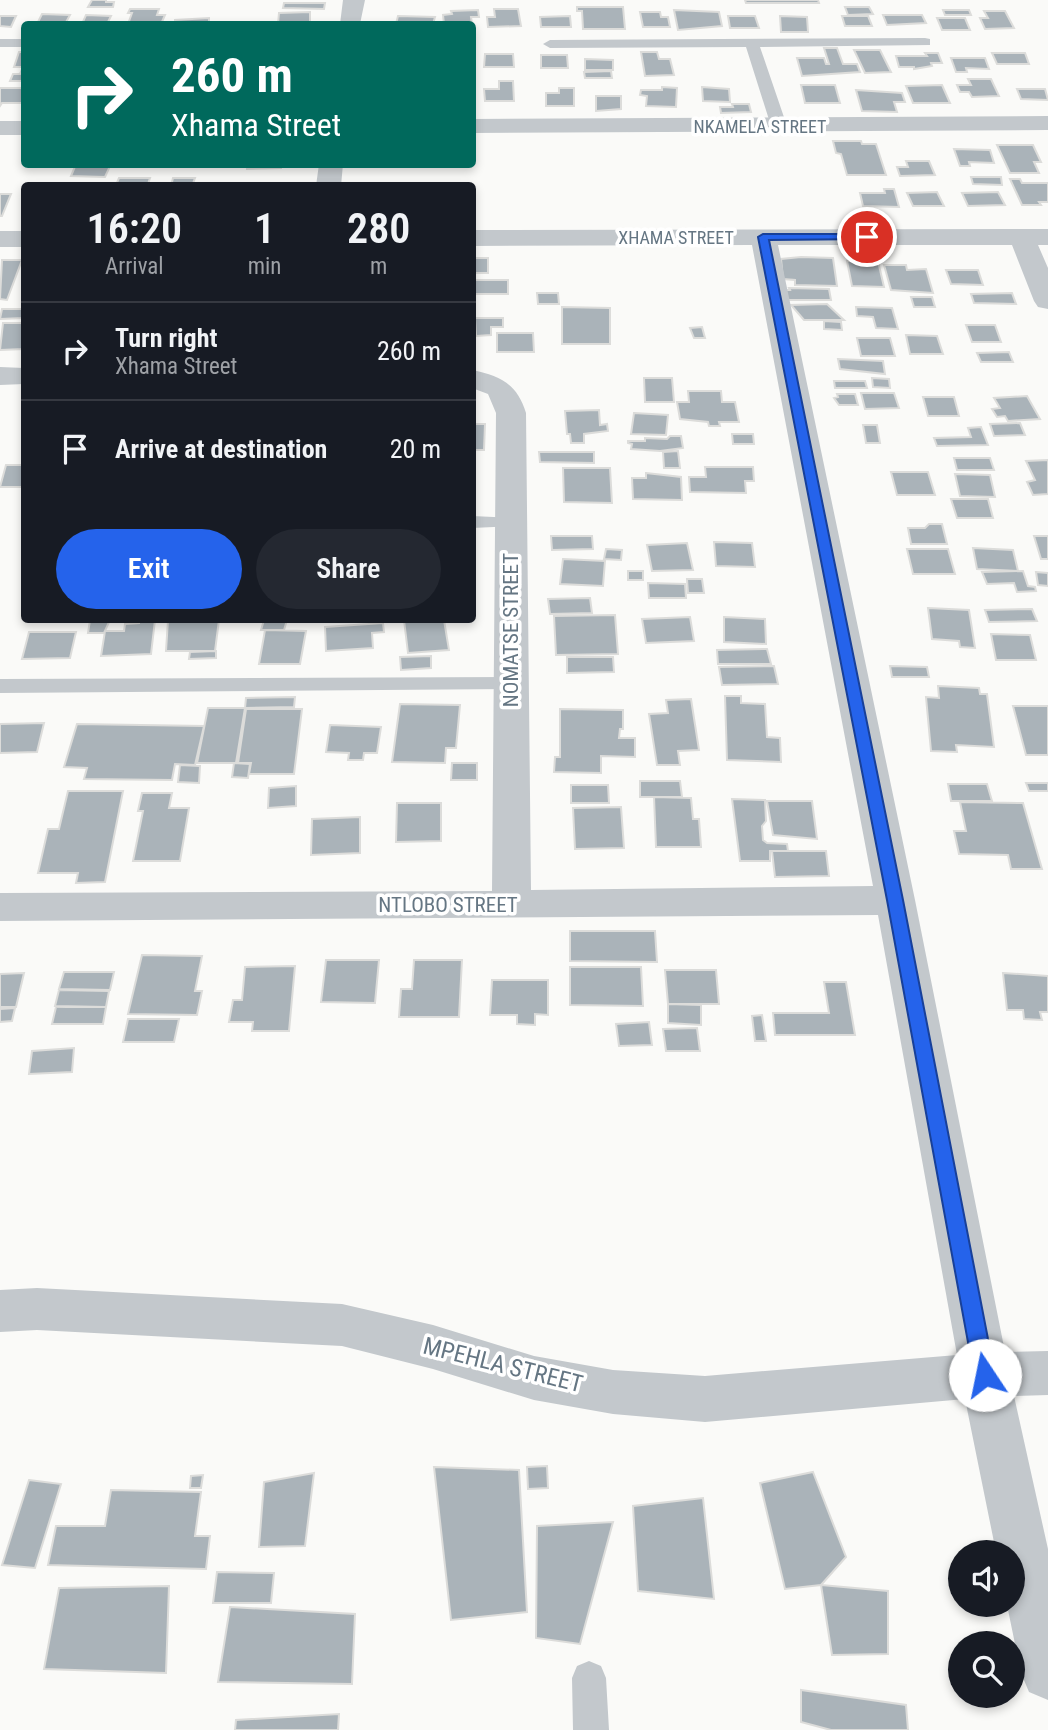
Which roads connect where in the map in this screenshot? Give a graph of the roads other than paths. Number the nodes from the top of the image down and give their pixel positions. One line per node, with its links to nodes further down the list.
1 (354, 0): 2 (street)
2 (350, 21)
3 (925, 42): 7 (lane)
4 (0, 43): 5 (lane)
5 (21, 43)
6 (550, 44): 7 (lane)
7 (752, 44): 10 (lane)
8 (1048, 124): 10 (street, NKAMELA STREET)
9 (476, 126): 10 (street, NKAMELA STREET)
10 (779, 126)
11 (0, 128): 12 (street)
12 (21, 128)
13 (763, 237): 14 (street, XHAMA STREET); 15 (street, XHAMA STREET); 26 (street)
14 (1035, 237): 18 (street)
15 (476, 238)
16 (0, 239): 17 (street)
17 (21, 239)
18 (1048, 301)
19 (0, 376): 20 (street)
20 (21, 376)
21 (476, 380): 23 (street, NOMATSE STREET)
22 (476, 522): 23 (lane)
23 (511, 522): 24 (street, NOMATSE STREET)
24 (511, 684): 25 (lane); 27 (street, NOMATSE STREET)
25 (0, 686)
26 (895, 900): 27 (street, NTLOBO STREET); 31 (street)
27 (512, 905): 28 (street, NTLOBO STREET)
28 (0, 907)
29 (0, 1311): 31 (street, MPEHLA STREET)
30 (1048, 1373): 31 (street, MPEHLA STREET)
31 (985, 1375): 32 (street)
32 (1048, 1674)
33 (589, 1678): 34 (lane)
34 (591, 1730)

